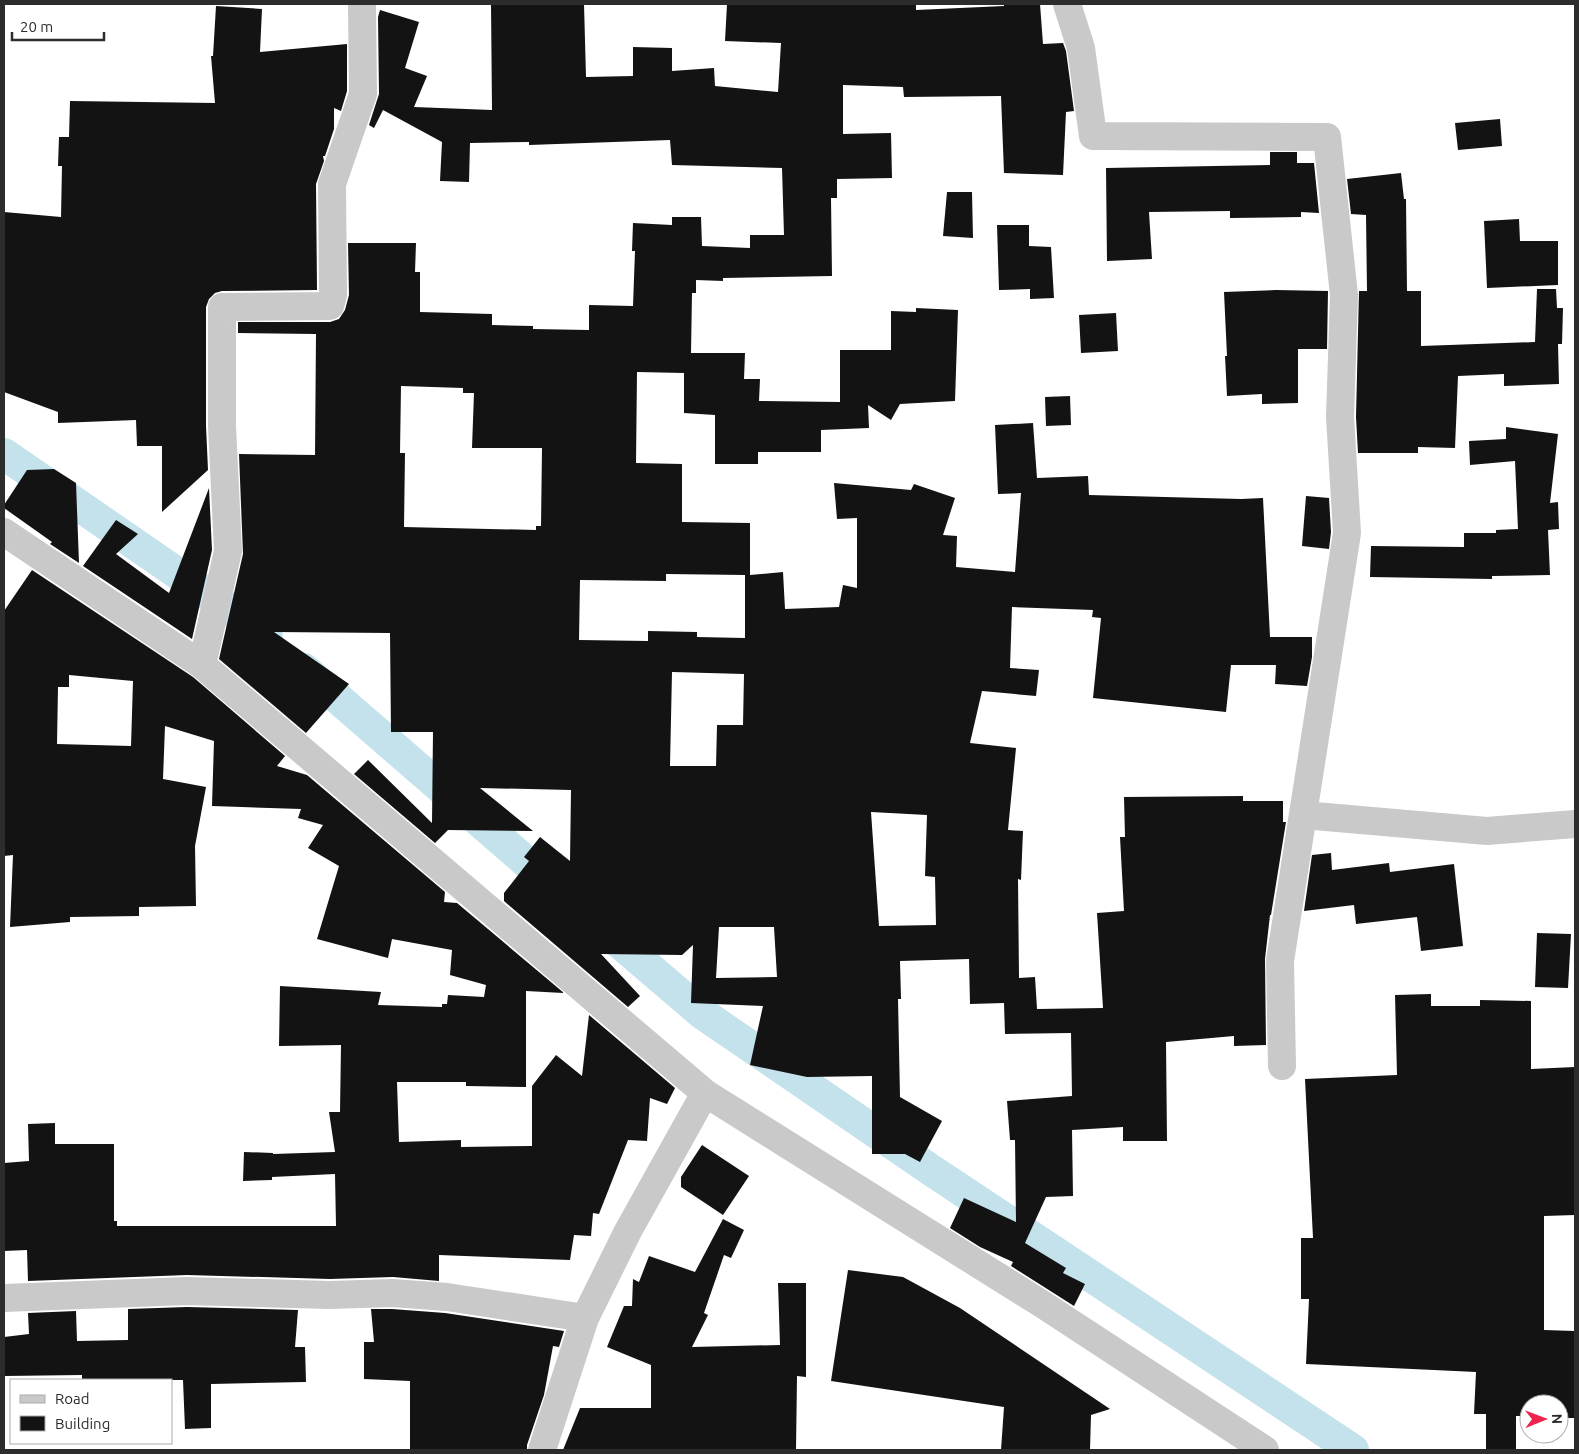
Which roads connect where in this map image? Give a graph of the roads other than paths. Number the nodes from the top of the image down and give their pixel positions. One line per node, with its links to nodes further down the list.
1 (362, 4): 4 (street)
2 (1067, 4): 5 (street)
3 (4, 532): 4 (street)
4 (202, 664): 8 (street)
5 (1303, 815): 6 (street); 7 (street)
6 (1575, 824)
7 (1282, 1066)
8 (705, 1093): 10 (street); 12 (street)
9 (4, 1298): 10 (street)
10 (586, 1318): 11 (street)
11 (542, 1450)
12 (1265, 1450)

